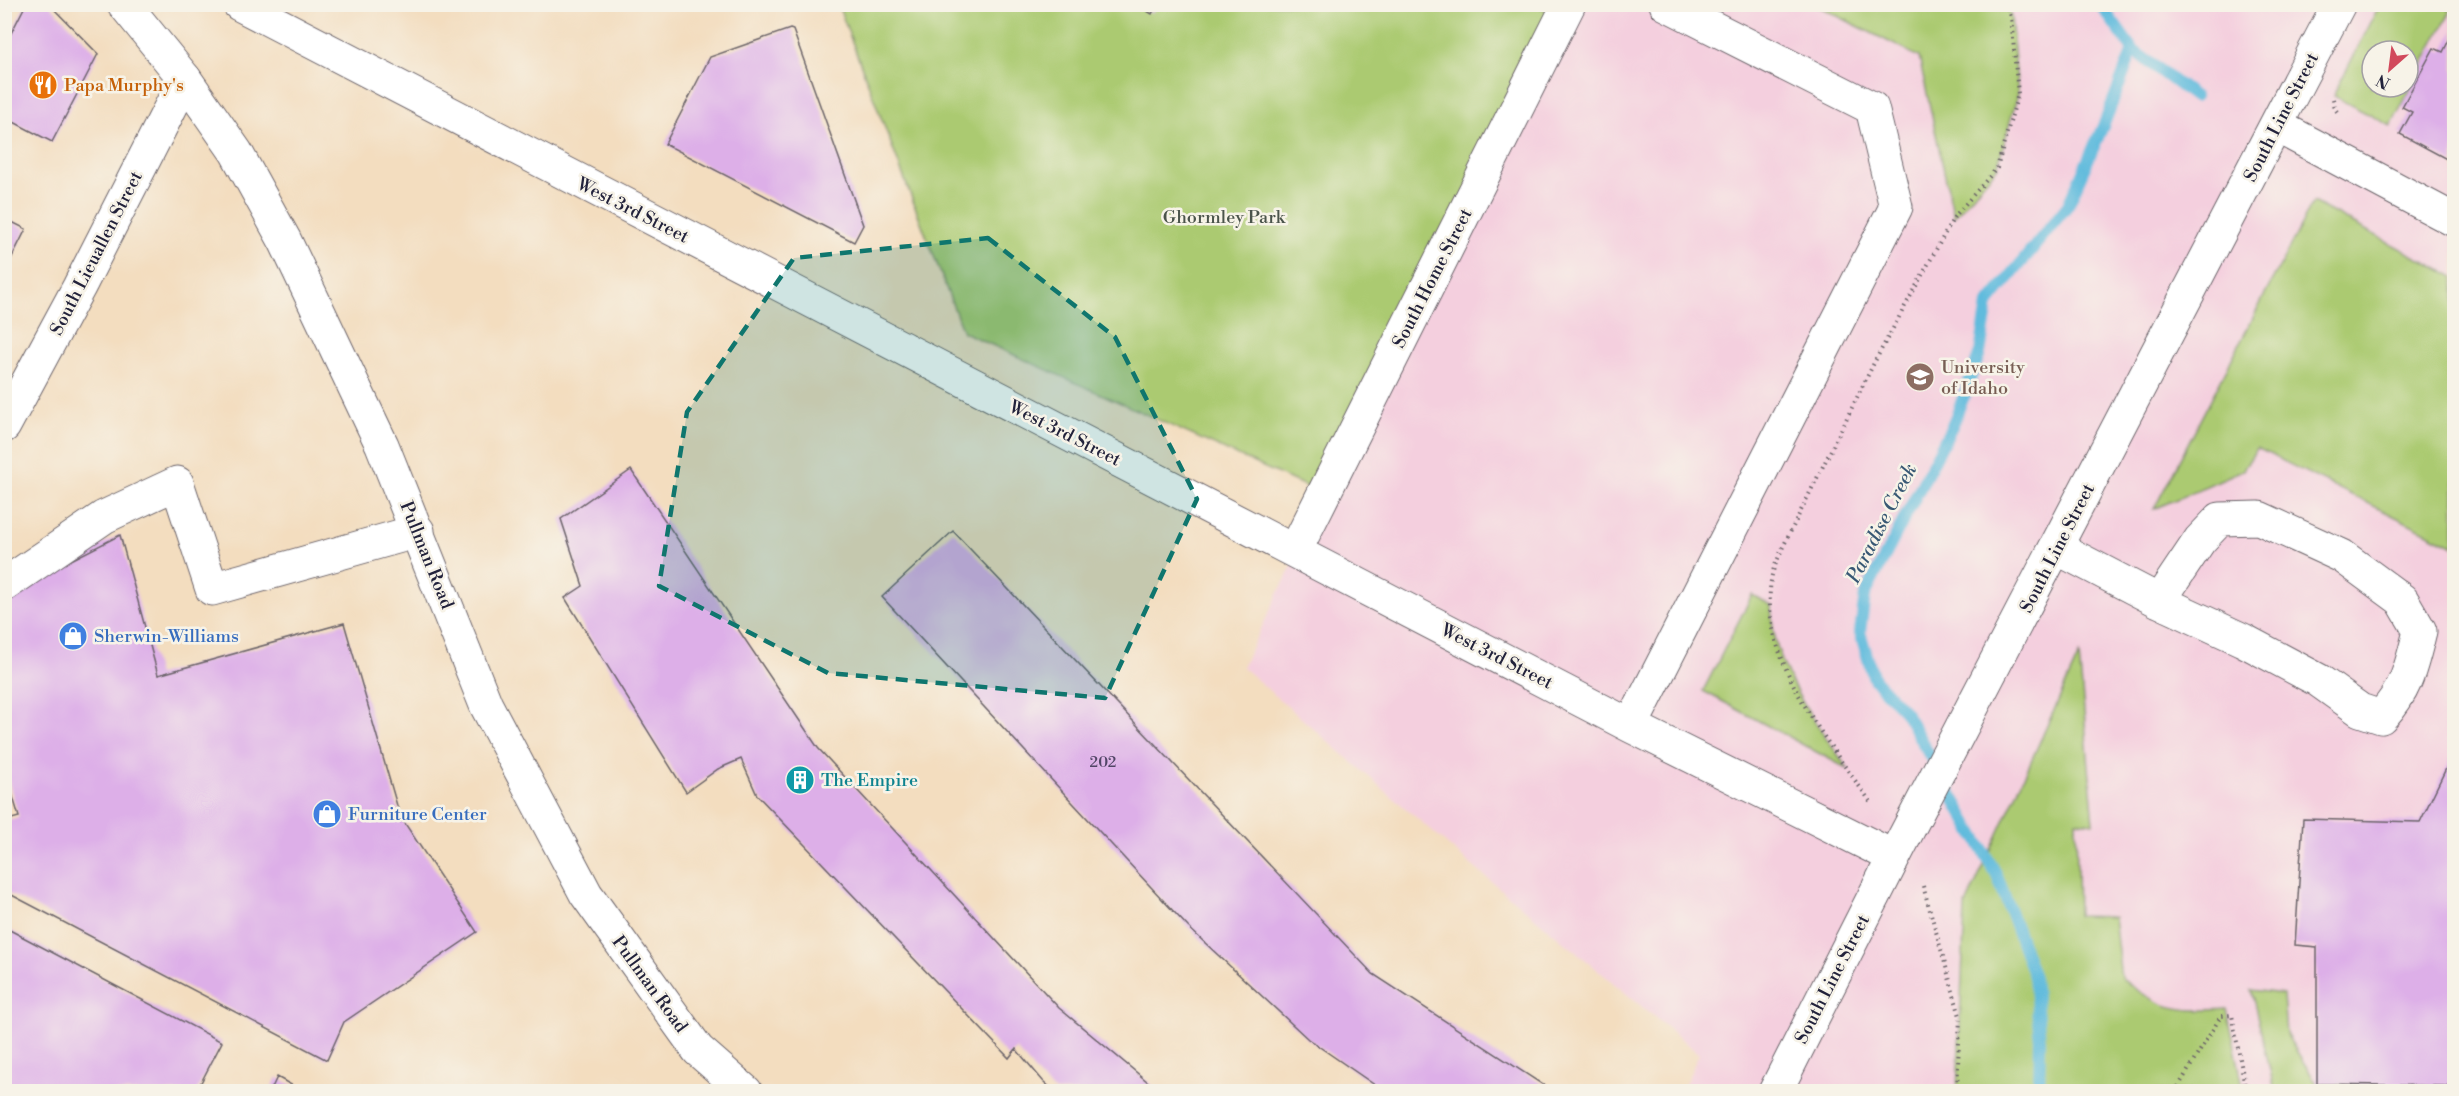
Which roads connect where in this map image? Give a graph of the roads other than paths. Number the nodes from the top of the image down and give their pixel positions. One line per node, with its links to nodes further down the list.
1 (124, 4): 6 (street, Pullman Road)
2 (238, 4): 12 (street, West 3rd Street)
3 (1569, 4): 12 (street, South Home Street)
4 (1666, 4): 15 (street)
5 (2339, 4): 7 (street, South Line Street)
6 (185, 79): 9 (street, South Lieuallen Street); 10 (street, Pullman Road)
7 (2277, 126): 8 (street); 11 (street, South Line Street)
8 (2454, 220)
9 (4, 426)
10 (418, 531): 13 (street); 17 (street, Pullman Road)
11 (2057, 548): 14 (street); 16 (street, South Line Street)
12 (1295, 551): 15 (street, West 3rd Street)
13 (4, 585)
14 (2159, 601): 14 (street)
15 (1631, 726): 16 (street, West 3rd Street)
16 (1894, 857): 18 (street, South Line Street)
17 (746, 1092)
18 (1775, 1092)

